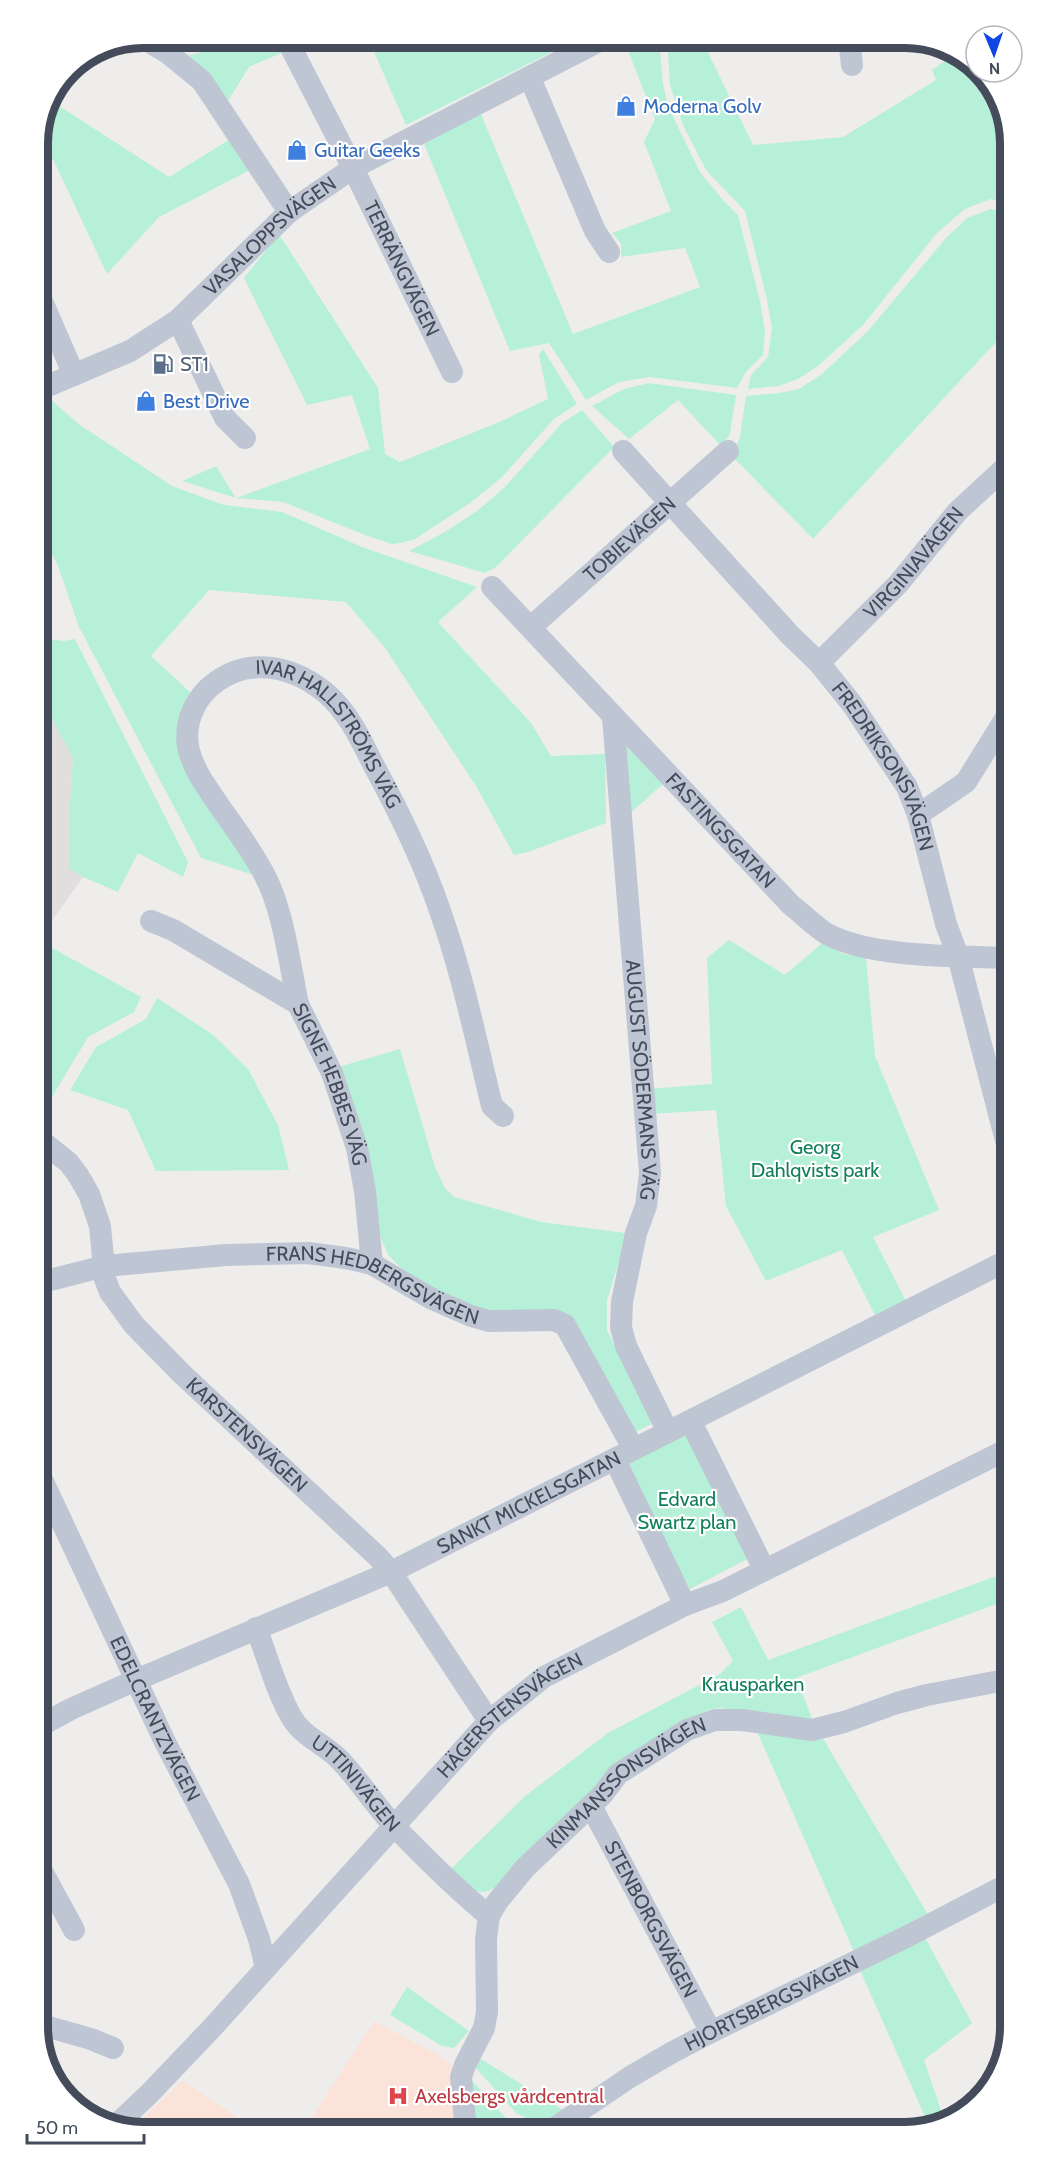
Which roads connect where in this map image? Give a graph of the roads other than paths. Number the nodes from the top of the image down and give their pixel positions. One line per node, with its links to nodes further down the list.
1 (159, 48): 8 (street)
2 (291, 48): 7 (street, TERRÄNGVÄGEN)
3 (586, 48): 6 (street, VASALOPPSVÄGEN)
4 (850, 48): 5 (street)
5 (852, 65)
6 (530, 78): 7 (street, VASALOPPSVÄGEN); 9 (street)
7 (353, 168): 8 (street, VASALOPPSVÄGEN); 12 (street, TERRÄNGVÄGEN)
8 (290, 212): 11 (street, VASALOPPSVÄGEN)
9 (609, 252)
10 (48, 315): 13 (street)
11 (178, 320): 13 (street, VASALOPPSVÄGEN); 15 (street)
12 (452, 372)
13 (74, 375): 14 (street, VASALOPPSVÄGEN)
14 (48, 386)
15 (245, 438)
16 (623, 451): 19 (street, FREDRIKSONSVÄGEN)
17 (728, 451): 19 (street, TOBIEVÄGEN)
18 (1000, 473): 22 (street, VIRGINIAVÄGEN)
19 (670, 502): 21 (street, TOBIEVÄGEN); 22 (street, FREDRIKSONSVÄGEN)
20 (492, 587): 21 (street, FASTINGSGATAN)
21 (531, 627): 23 (street, FASTINGSGATAN)
22 (819, 663): 25 (street, FREDRIKSONSVÄGEN)
23 (613, 717): 27 (street, FASTINGSGATAN); 38 (street, AUGUST SÖDERMANS VÄG)
24 (1000, 728): 25 (street)
25 (918, 815): 27 (street, FREDRIKSONSVÄGEN)
26 (151, 921): 29 (street, SIGNE HEBBES VÄG)
27 (958, 956): 28 (street, FASTINGSGATAN); 30 (street, FREDRIKSONSVÄGEN)
28 (1000, 958)
29 (298, 1004): 31 (street, IVAR HALLSTRÖMS VÄG); 33 (street, SIGNE HEBBES VÄG)
30 (1000, 1114)
31 (503, 1116)
32 (48, 1146): 35 (street, KARSTENSVÄGEN)
33 (372, 1264): 35 (street, FRANS HEDBERGSVÄGEN); 40 (street, FRANS HEDBERGSVÄGEN)
34 (1000, 1265): 37 (street, SANKT MICKELSGATAN)
35 (105, 1266): 36 (street, FRANS HEDBERGSVÄGEN); 43 (street, KARSTENSVÄGEN)
36 (48, 1280)
37 (691, 1422): 38 (street, SANKT MICKELSGATAN); 42 (street)
38 (668, 1432): 40 (street, SANKT MICKELSGATAN)
39 (1000, 1453): 42 (street, HÄGERSTENSVÄGEN)
40 (624, 1454): 43 (street, SANKT MICKELSGATAN); 44 (street)
41 (48, 1492): 46 (street, EDELCRANTZVÄGEN)
42 (764, 1569): 44 (street, HÄGERSTENSVÄGEN)
43 (391, 1572): 45 (street, SANKT MICKELSGATAN); 49 (street, KARSTENSVÄGEN)
44 (685, 1605): 49 (street, HÄGERSTENSVÄGEN)
45 (256, 1629): 46 (street, SANKT MICKELSGATAN); 51 (street, UTTINIVÄGEN)
46 (136, 1680): 48 (street, SANKT MICKELSGATAN); 56 (street, EDELCRANTZVÄGEN)
47 (1000, 1681): 50 (street, KINMANSSONSVÄGEN)
48 (48, 1721)
49 (489, 1721): 51 (street, HÄGERSTENSVÄGEN)
50 (591, 1806): 54 (street, KINMANSSONSVÄGEN); 58 (street, STENBORGSVÄGEN)
51 (395, 1827): 54 (street, UTTINIVÄGEN); 56 (street, HÄGERSTENSVÄGEN)
52 (48, 1882): 55 (street)
53 (1000, 1889): 58 (street, HJORTSBERGSVÄGEN)
54 (489, 1916): 61 (street, KINMANSSONSVÄGEN)
55 (74, 1930)
56 (266, 1968): 60 (street, HÄGERSTENSVÄGEN)
57 (48, 2027): 59 (street)
58 (711, 2032): 62 (street, HJORTSBERGSVÄGEN)
59 (113, 2048)
60 (122, 2119)
61 (465, 2122)
62 (564, 2122)

